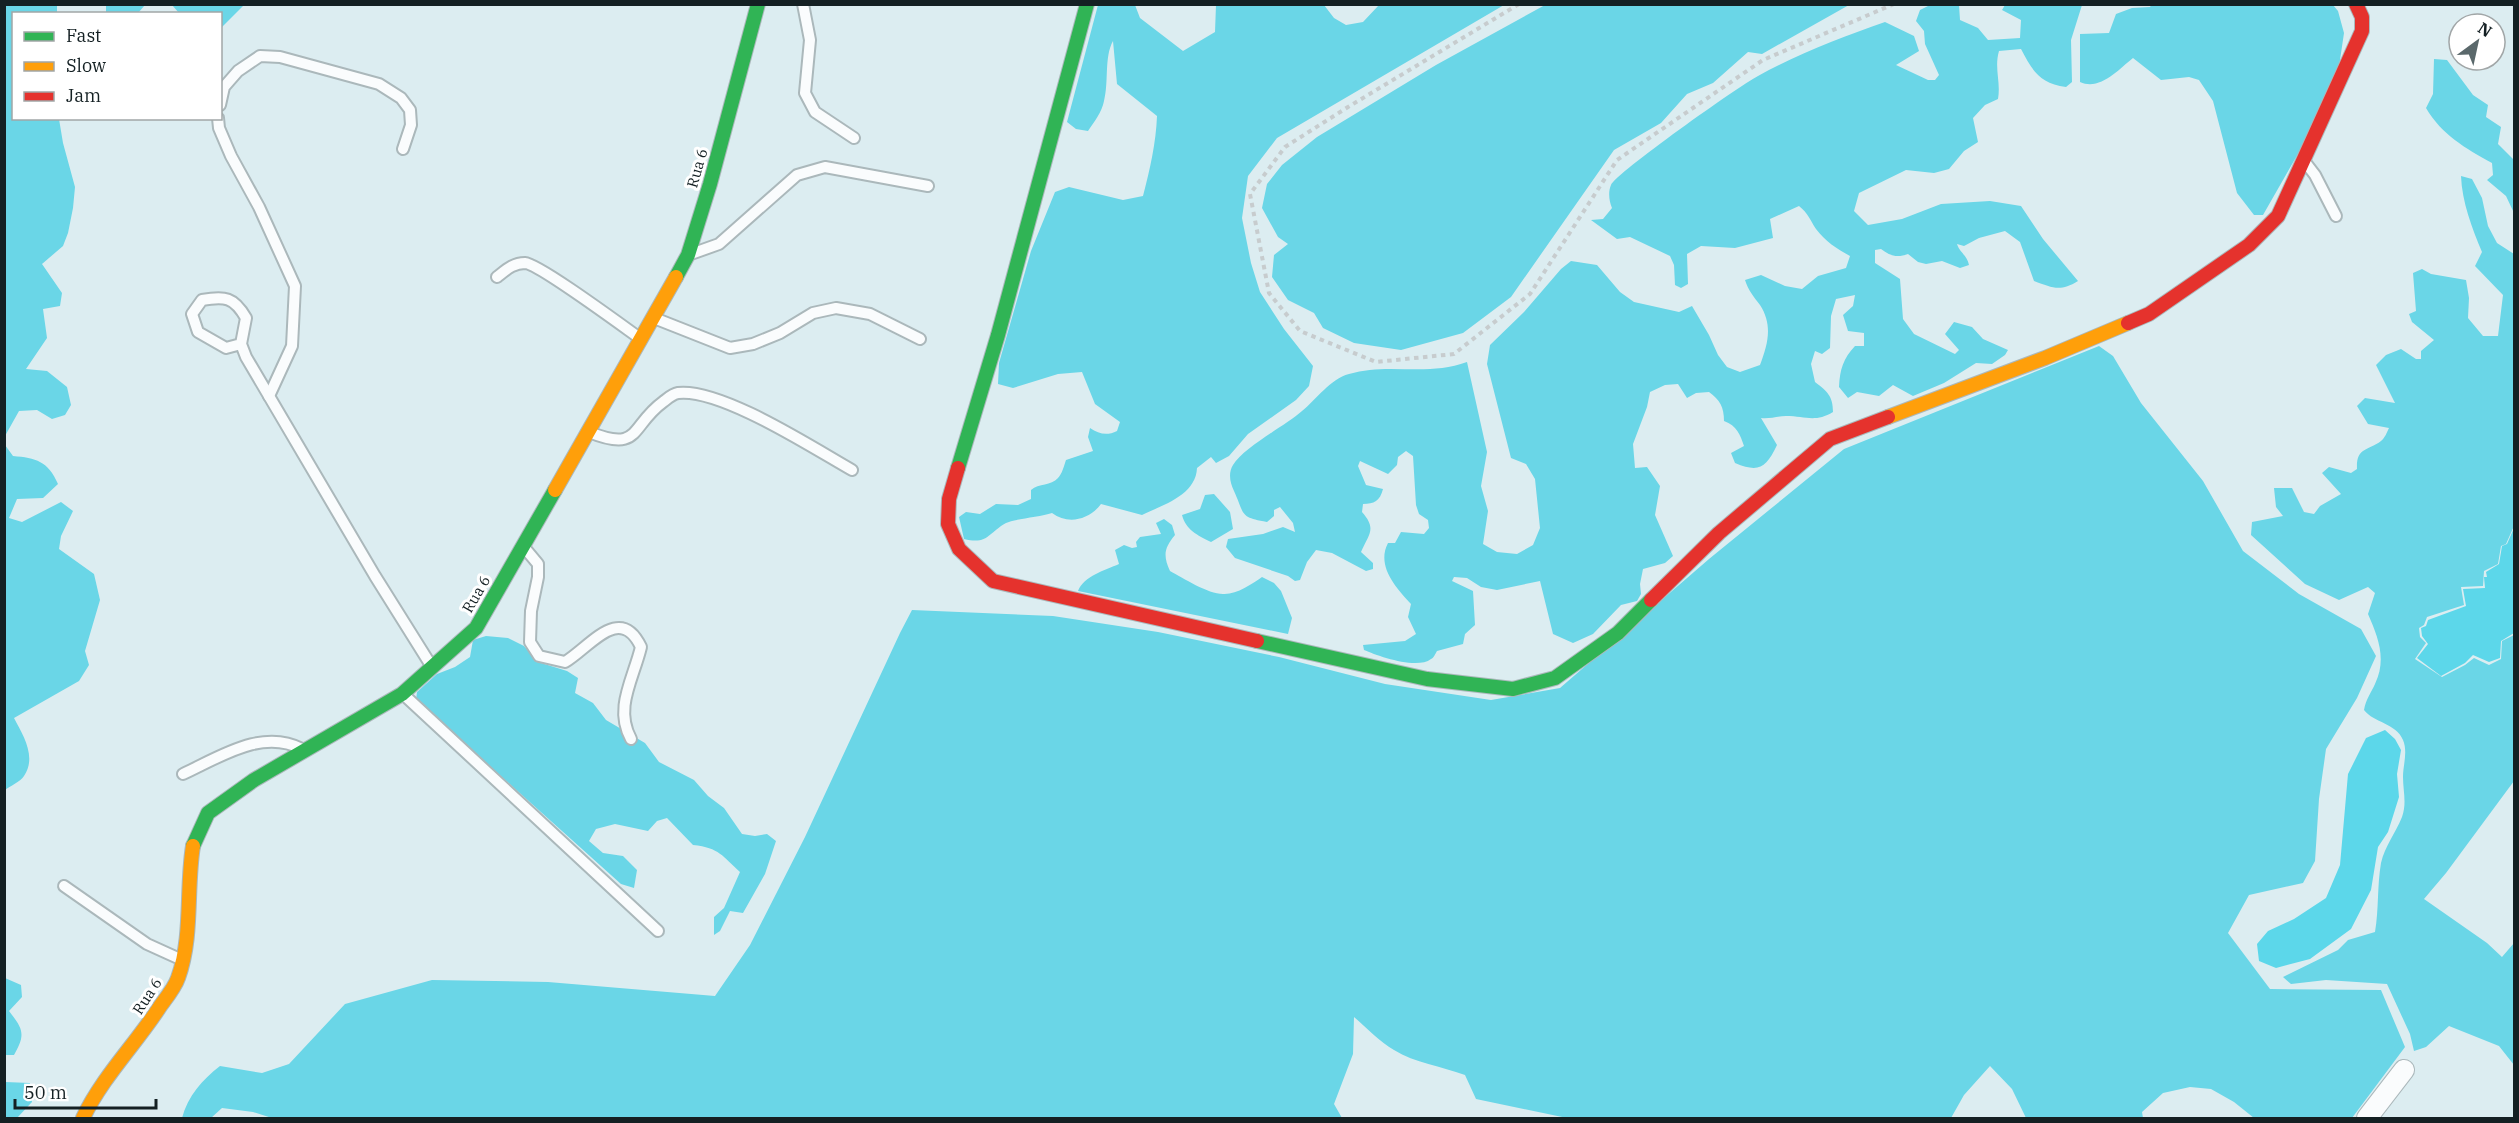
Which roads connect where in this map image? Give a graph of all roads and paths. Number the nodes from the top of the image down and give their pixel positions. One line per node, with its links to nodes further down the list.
1 (758, 4): 14 (street, Rua 6)
2 (803, 4): 9 (lane)
3 (1087, 4): 11 (street)
4 (1519, 4): 5 (path)
5 (1894, 4)
6 (2356, 4): 11 (street)
7 (222, 96): 10 (lane)
8 (219, 120): 20 (lane)
9 (854, 138)
10 (403, 148)
11 (2303, 159): 13 (lane)
12 (928, 186): 14 (lane)
13 (2336, 216)
14 (688, 255): 16 (street, Rua 6)
15 (497, 277): 17 (lane)
16 (653, 318): 17 (street, Rua 6); 18 (lane)
17 (642, 339): 21 (street, Rua 6)
18 (920, 339)
19 (241, 344): 19 (lane); 20 (lane)
20 (269, 396): 24 (lane)
21 (588, 432): 22 (lane); 23 (street, Rua 6)
22 (852, 470)
23 (523, 546): 24 (street, Rua 6); 26 (lane)
24 (432, 667): 25 (street, Rua 6)
25 (402, 694): 27 (street, Rua 6); 30 (lane)
26 (632, 740)
27 (305, 750): 28 (lane); 31 (street, Rua 6)
28 (183, 774)
29 (64, 886): 31 (lane)
30 (658, 931)
31 (182, 960): 33 (street, Rua 6)
32 (2404, 1070): 34 (street)
33 (83, 1119)
34 (2367, 1119)

